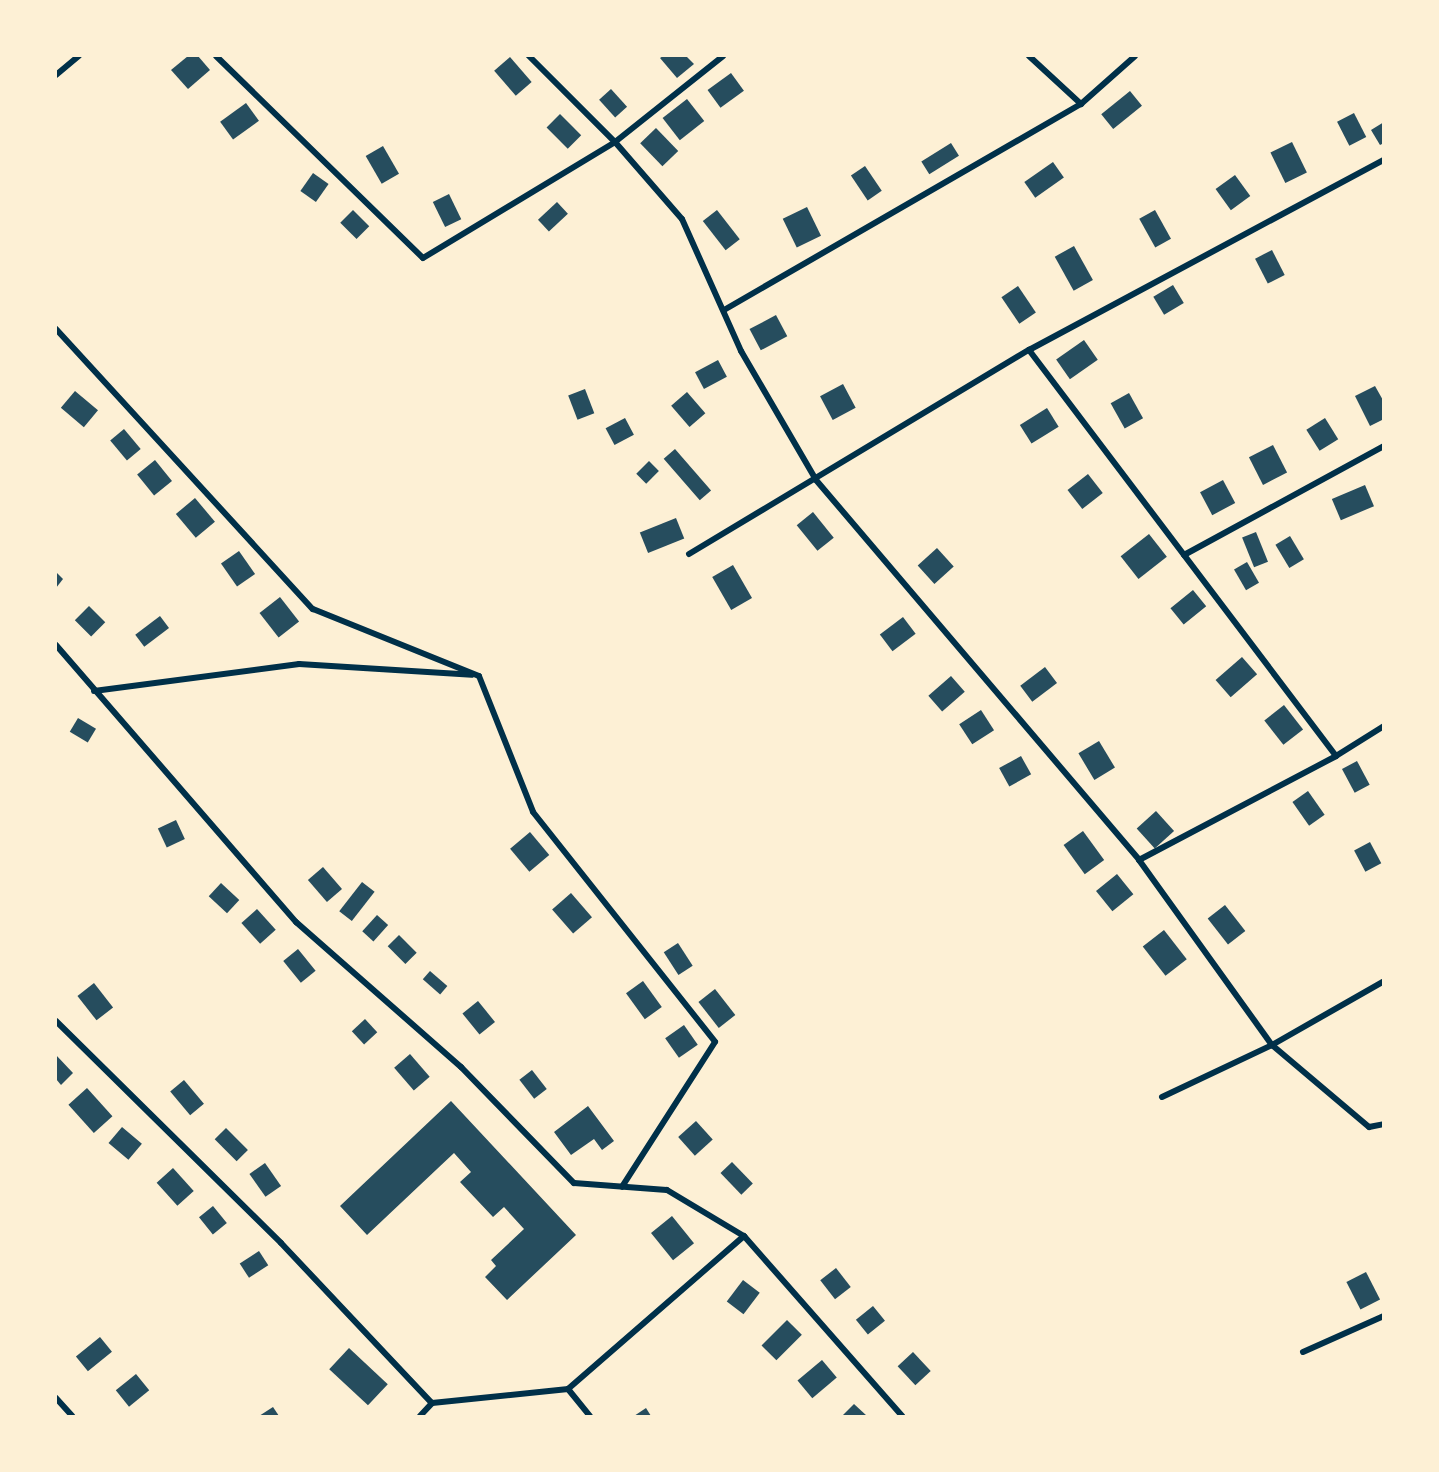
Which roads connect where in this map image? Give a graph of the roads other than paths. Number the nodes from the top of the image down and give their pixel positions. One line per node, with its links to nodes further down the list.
1 (79, 56): 7 (street)
2 (216, 56): 9 (street)
3 (529, 56): 9 (street)
4 (723, 56): 9 (street)
5 (1029, 56): 8 (street)
6 (1135, 56): 8 (street)
7 (56, 75)
8 (1081, 104): 11 (street)
9 (615, 142): 11 (street)
10 (1383, 160): 13 (street)
11 (724, 310): 15 (street)
12 (56, 329): 19 (street)
13 (1029, 350): 15 (street); 17 (street)
14 (1383, 446): 17 (street)
15 (816, 480): 16 (street); 23 (street)
16 (689, 554)
17 (1184, 555): 22 (street)
18 (56, 645): 20 (street)
19 (479, 676): 20 (street); 29 (street)
20 (94, 691): 29 (street)
21 (1383, 726): 22 (street)
22 (1336, 756): 23 (street)
23 (1139, 860): 26 (street)
24 (1383, 981): 26 (street)
25 (56, 1021): 35 (street)
26 (1272, 1045): 27 (street); 28 (street)
27 (1162, 1097)
28 (1383, 1124)
29 (622, 1187): 30 (street)
30 (744, 1236): 33 (street); 39 (street)
31 (1383, 1316): 32 (street)
32 (1303, 1352)
33 (568, 1389): 35 (street); 38 (street)
34 (56, 1398): 36 (street)
35 (432, 1403): 37 (street)
36 (72, 1416)
37 (420, 1416)
38 (590, 1416)
39 (902, 1416)

